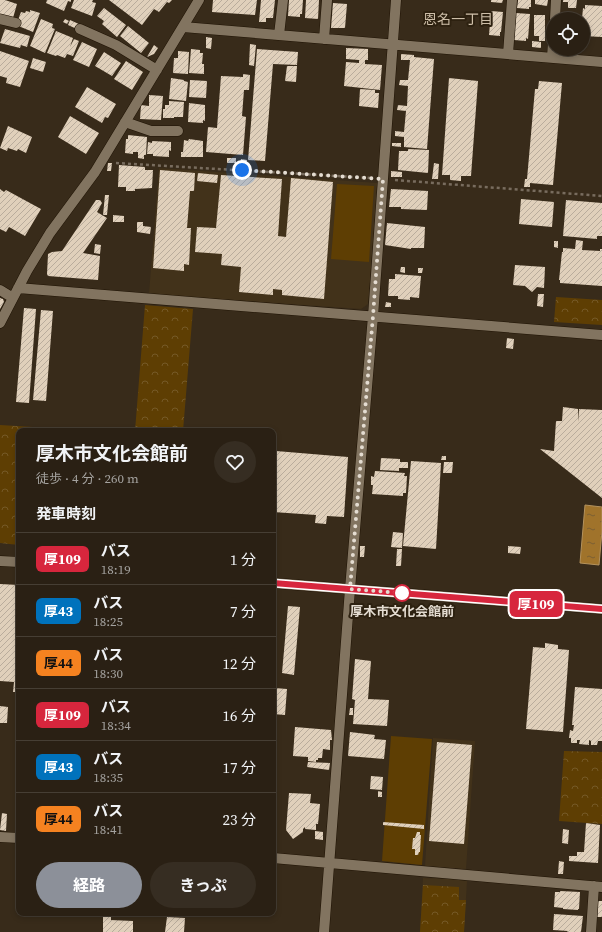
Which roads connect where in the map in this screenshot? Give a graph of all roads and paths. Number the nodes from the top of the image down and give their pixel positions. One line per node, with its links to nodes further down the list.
1 (199, 0): 10 (street)
2 (283, 0): 12 (street)
3 (328, 0): 13 (street)
4 (396, 0): 14 (street)
5 (512, 0): 15 (street)
6 (556, 0): 7 (street)
7 (555, 12)
8 (3, 22): 9 (street)
9 (16, 23)
10 (183, 27): 12 (street); 18 (street)
11 (80, 29): 18 (street)
12 (279, 35): 13 (street)
13 (324, 39): 14 (street)
14 (392, 44): 15 (street); 22 (street)
15 (508, 54): 16 (street)
16 (552, 58): 17 (street)
17 (602, 62)
18 (157, 70): 19 (street)
19 (125, 122): 20 (street); 21 (street)
20 (178, 131)
21 (101, 162): 22 (path); 24 (street)
22 (383, 179): 23 (path); 27 (street)
23 (602, 196)
24 (18, 288): 26 (street); 27 (street)
25 (0, 290): 26 (street)
26 (13, 298): 28 (street)
27 (373, 316): 29 (street); 33 (street)
28 (0, 323)
29 (602, 335)
30 (0, 561): 31 (street)
31 (16, 562)
32 (276, 583): 33 (street)
33 (350, 589): 34 (street); 38 (street)
34 (602, 609)
35 (0, 837): 36 (street)
36 (16, 838)
37 (276, 858): 38 (street)
38 (329, 862): 39 (street); 40 (street)
39 (598, 886): 41 (street)
40 (324, 932)
41 (591, 932)

